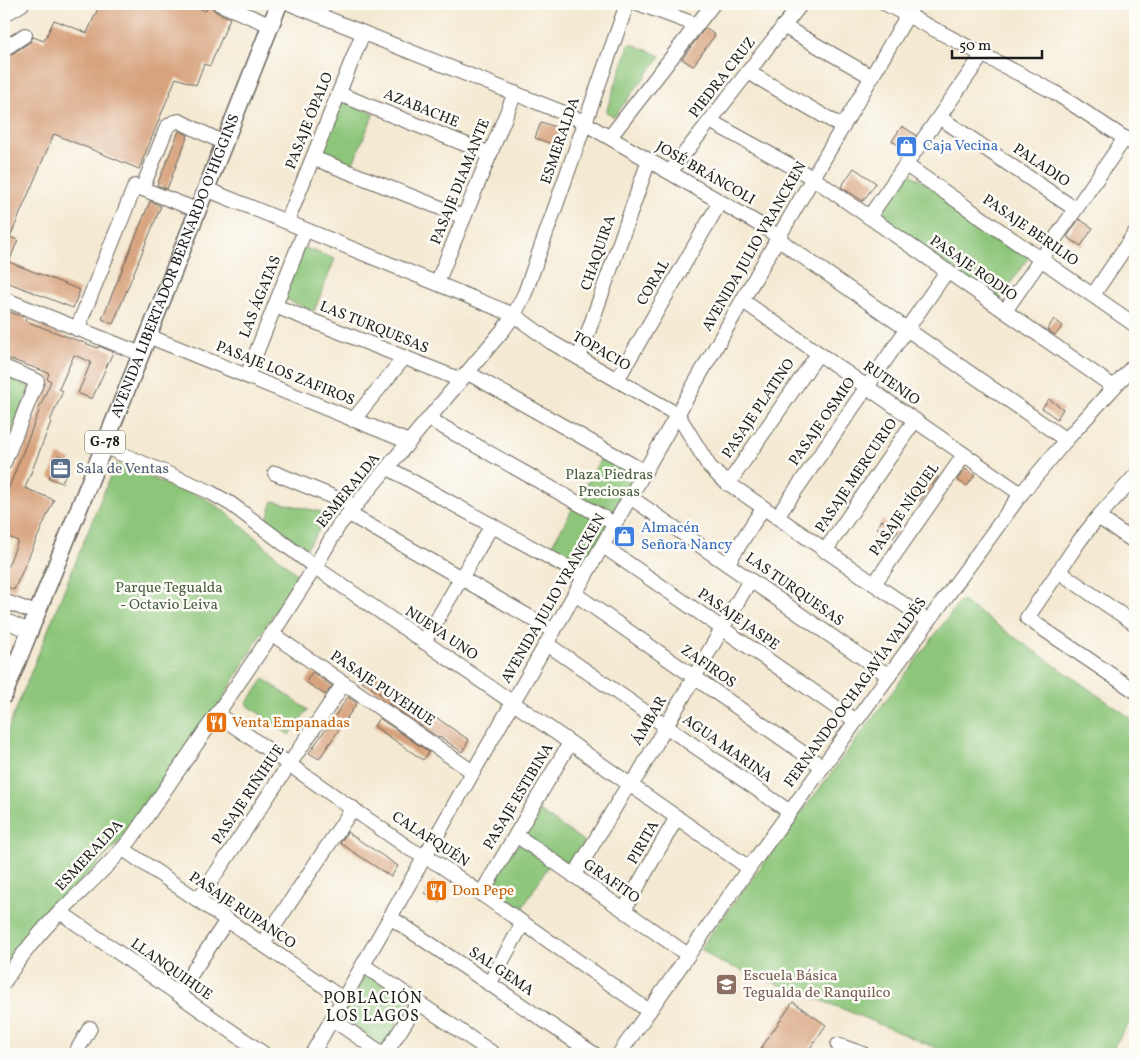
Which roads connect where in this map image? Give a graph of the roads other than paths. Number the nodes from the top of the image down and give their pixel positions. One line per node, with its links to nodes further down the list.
1 (22, 4): 11 (street)
2 (220, 4): 12 (street)
3 (279, 4): 12 (main road, AVENIDA LIBERTADOR BERNARDO O'HIGGINS / G-78)
4 (291, 4): 15 (street, JOSÉ BRÁNCOLI)
5 (627, 4): 25 (street, ESMERALDA)
6 (640, 4): 13 (street)
7 (713, 4): 13 (street)
8 (801, 4): 14 (street, PIEDRA CRUZ)
9 (886, 4): 10 (street)
10 (911, 10): 18 (street); 20 (street, AVENIDA JULIO VRANCKEN)
11 (4, 15)
12 (270, 25): 29 (main road, AVENIDA LIBERTADOR BERNARDO O'HIGGINS / G-78)
13 (697, 25): 27 (street)
14 (783, 26): 19 (street, PIEDRA CRUZ); 20 (street)
15 (363, 32): 21 (street, JOSÉ BRÁNCOLI); 22 (street, PASAJE ÓPALO)
16 (25, 35): 17 (street)
17 (4, 49)
18 (983, 54): 23 (street); 28 (street)
19 (748, 72): 24 (street, PIEDRA CRUZ); 26 (street)
20 (872, 77): 26 (street, AVENIDA JULIO VRANCKEN)
21 (515, 93): 25 (street, JOSÉ BRÁNCOLI); 30 (street, PASAJE DIAMANTE)
22 (339, 94): 30 (street, AZABACHE); 31 (street, PASAJE ÓPALO)
23 (939, 117): 33 (street); 39 (street, PALADIO)
24 (710, 120): 34 (street, PIEDRA CRUZ); 35 (street, PASAJE RODIO)
25 (584, 122): 27 (street, JOSÉ BRÁNCOLI); 55 (street, ESMERALDA)
26 (843, 127): 35 (street, AVENIDA JULIO VRANCKEN)
27 (610, 137): 32 (street, JOSÉ BRÁNCOLI)
28 (1130, 141): 39 (street)
29 (224, 143): 36 (street); 37 (main road, AVENIDA LIBERTADOR BERNARDO O'HIGGINS / G-78)
30 (490, 154): 41 (street, PASAJE DIAMANTE)
31 (313, 158): 41 (street); 43 (street, PASAJE ÓPALO)
32 (649, 160): 34 (street, JOSÉ BRÁNCOLI); 63 (street, CHAQUIRA)
33 (906, 164): 42 (street); 47 (street, PASAJE BERILIO)
34 (670, 172): 38 (street, JOSÉ BRÁNCOLI)
35 (813, 178): 42 (street, PASAJE RODIO); 46 (street, AVENIDA JULIO VRANCKEN)
36 (142, 189): 40 (street); 57 (street)
37 (206, 189): 40 (main road, AVENIDA LIBERTADOR BERNARDO O'HIGGINS / G-78); 43 (street, TOPACIO)
38 (720, 202): 46 (street, JOSÉ BRÁNCOLI); 68 (street, CORAL)
39 (1075, 209): 47 (street)
40 (197, 210): 59 (main road, AVENIDA LIBERTADOR BERNARDO O'HIGGINS / G-78)
41 (464, 217): 49 (street, PASAJE DIAMANTE)
42 (869, 217): 48 (street, PASAJE RODIO)
43 (287, 222): 44 (street, TOPACIO)
44 (305, 230): 49 (street, TOPACIO); 53 (street, LAS ÁGATAS)
45 (1135, 233): 50 (street)
46 (778, 238): 52 (street, AVENIDA JULIO VRANCKEN); 58 (street, JOSÉ BRÁNCOLI)
47 (1041, 259): 50 (street, PASAJE BERILIO); 54 (street)
48 (947, 271): 54 (street, PASAJE RODIO); 58 (street, PASAJE OSMIO)
49 (437, 283): 55 (street, TOPACIO)
50 (1093, 295): 56 (street, PASAJE BERILIO)
51 (4, 300): 57 (street)
52 (742, 302): 61 (street, RUTENIO); 71 (street, AVENIDA JULIO VRANCKEN)
53 (275, 306): 62 (street, LAS TURQUESAS); 66 (street, LAS ÁGATAS)
54 (1005, 311): 70 (street, PASAJE RODIO)
55 (514, 314): 63 (street, TOPACIO); 67 (street, ESMERALDA)
56 (1135, 325)
57 (77, 329): 60 (street)
58 (906, 329): 69 (street, PASAJE OSMIO); 75 (street, JOSÉ BRÁNCOLI)
59 (148, 336): 60 (main road, AVENIDA LIBERTADOR BERNARDO O'HIGGINS / G-78); 66 (street, PASAJE LOS ZAFIROS)
60 (141, 354): 77 (main road, AVENIDA LIBERTADOR BERNARDO O'HIGGINS / G-78)
61 (818, 354): 69 (street, RUTENIO); 84 (street, PASAJE PLATINO)
62 (404, 358): 67 (street, LAS TURQUESAS); 73 (street)
63 (579, 358): 68 (street, TOPACIO)
64 (1135, 364): 70 (street, FERNANDO OCHAGAVÍA VALDÉS)
65 (4, 374): 79 (street)
66 (247, 376): 73 (street, PASAJE LOS ZAFIROS)
67 (464, 377): 72 (street, ESMERALDA); 81 (street, LAS TURQUESAS)
68 (617, 380): 71 (street, TOPACIO)
69 (866, 387): 74 (street, RUTENIO); 89 (street, PASAJE OSMIO)
70 (1114, 387): 75 (street, FERNANDO OCHAGAVÍA VALDÉS)
71 (678, 415): 81 (street, AVENIDA JULIO VRANCKEN); 84 (street, TOPACIO)
72 (429, 419): 76 (street, ESMERALDA); 91 (street)
73 (353, 420): 76 (street, PASAJE LOS ZAFIROS)
74 (914, 420): 78 (street, RUTENIO); 95 (street, PASAJE MERCURIO)
75 (1066, 440): 85 (street, FERNANDO OCHAGAVÍA VALDÉS)
76 (409, 442): 80 (street, ESMERALDA)
77 (104, 446): 97 (street, NUEVA UNO); 105 (main road, AVENIDA LIBERTADOR BERNARDO O'HIGGINS / G-78)
78 (964, 454): 85 (street, RUTENIO); 102 (street, PASAJE NÍQUEL)
79 (4, 463)
80 (388, 468): 88 (street, ESMERALDA); 92 (street)
81 (645, 472): 86 (street, AVENIDA JULIO VRANCKEN)
82 (275, 473): 88 (street)
83 (1135, 476): 90 (street)
84 (728, 484): 87 (street, TOPACIO)
85 (1021, 494): 107 (street, FERNANDO OCHAGAVÍA VALDÉS)
86 (630, 498): 91 (street, AVENIDA JULIO VRANCKEN); 96 (street, LAS TURQUESAS)
87 (763, 508): 89 (street, TOPACIO); 96 (street)
88 (352, 510): 97 (street, ESMERALDA); 100 (street)
89 (777, 517): 95 (street, TOPACIO)
90 (1098, 517): 93 (street); 98 (street)
91 (615, 524): 94 (street, AVENIDA JULIO VRANCKEN)
92 (492, 525): 99 (street); 100 (street)
93 (1135, 542)
94 (603, 546): 99 (street, AVENIDA JULIO VRANCKEN); 109 (street, PASAJE JASPE)
95 (825, 551): 102 (street, TOPACIO)
96 (727, 564): 101 (street, LAS TURQUESAS)
97 (314, 567): 112 (street, ESMERALDA); 113 (street, NUEVA UNO)
98 (1058, 571): 108 (street); 118 (street)
99 (585, 577): 103 (street, AVENIDA JULIO VRANCKEN)
100 (461, 578): 111 (street); 113 (street)
101 (750, 580): 109 (street, ÁMBAR); 115 (street, LAS TURQUESAS)
102 (874, 584): 107 (street, TOPACIO)
103 (575, 594): 111 (street, AVENIDA JULIO VRANCKEN); 116 (street, ZAFIROS)
104 (4, 601): 105 (street)
105 (36, 613): 110 (main road, AVENIDA LIBERTADOR BERNARDO O'HIGGINS / G-78)
106 (4, 620): 110 (street)
107 (928, 621): 115 (street, FERNANDO OCHAGAVÍA VALDÉS)
108 (1135, 624)
109 (722, 629): 116 (street, ÁMBAR); 122 (street, PASAJE JASPE)
110 (29, 631): 119 (main road, AVENIDA LIBERTADOR BERNARDO O'HIGGINS / G-78)
111 (554, 631): 114 (street, AVENIDA JULIO VRANCKEN)
112 (272, 634): 117 (street, PASAJE PUYEHUE); 121 (street, ESMERALDA)
113 (424, 642): 120 (street, NUEVA UNO)
114 (547, 644): 120 (street, AVENIDA JULIO VRANCKEN); 123 (street, AGUA MARINA)
115 (889, 676): 122 (street, FERNANDO OCHAGAVÍA VALDÉS)
116 (694, 678): 123 (street, ÁMBAR); 126 (street, ZAFIROS)
117 (344, 683): 125 (street, PASAJE RIÑIHUE); 127 (street, PASAJE PUYEHUE)
118 (1135, 691)
119 (4, 695)
120 (513, 703): 124 (street, NUEVA UNO); 127 (street, AVENIDA JULIO VRANCKEN)
121 (217, 714): 125 (street, CALAFQUÉN); 133 (street, ESMERALDA)
122 (856, 721): 126 (street, FERNANDO OCHAGAVÍA VALDÉS)
123 (666, 726): 128 (street, ÁMBAR); 130 (street, AGUA MARINA)
124 (570, 743): 128 (street, NUEVA UNO); 132 (street, PASAJE ESTIBINA)
125 (289, 764): 129 (street, CALAFQUÉN); 138 (street, PASAJE RIÑIHUE)
126 (823, 767): 130 (street, FERNANDO OCHAGAVÍA VALDÉS)
127 (473, 772): 134 (street, AVENIDA JULIO VRANCKEN)
128 (630, 784): 131 (street, NUEVA UNO); 136 (street, ÁMBAR)
129 (352, 808): 134 (street, CALAFQUÉN); 144 (street)
130 (790, 812): 135 (street, FERNANDO OCHAGAVÍA VALDÉS)
131 (677, 817): 135 (street, NUEVA UNO); 139 (street, PIRITA)
132 (516, 836): 136 (street, GRAFITO); 137 (street, PASAJE ESTIBINA)
133 (123, 848): 138 (street, PASAJE RUPANCO); 140 (street, ESMERALDA)
134 (425, 857): 137 (street, CALAFQUÉN); 141 (street, AVENIDA JULIO VRANCKEN)
135 (749, 868): 145 (street, FERNANDO OCHAGAVÍA VALDÉS)
136 (574, 876): 139 (street, GRAFITO)
137 (481, 894): 143 (street, CALAFQUÉN)
138 (198, 900): 142 (street, PASAJE RUPANCO)
139 (624, 910): 145 (street, GRAFITO)
140 (60, 912): 147 (street, ESMERALDA); 149 (street, LLANQUIHUE)
141 (390, 917): 146 (street, AVENIDA JULIO VRANCKEN); 148 (street, SAL GEMA)
142 (227, 920): 144 (street, PASAJE RUPANCO); 149 (street)
143 (523, 924): 148 (street); 152 (street, CALAFQUÉN)
144 (262, 944): 150 (street, PASAJE RUPANCO)
145 (688, 955): 152 (street, FERNANDO OCHAGAVÍA VALDÉS)
146 (363, 965): 150 (street, AVENIDA JULIO VRANCKEN); 151 (street)
147 (4, 982)
148 (489, 984): 161 (street, SAL GEMA)
149 (178, 994): 157 (street, LLANQUIHUE)
150 (343, 999): 153 (street, AVENIDA JULIO VRANCKEN)
151 (418, 1003): 159 (street); 160 (street)
152 (649, 1011): 162 (street, FERNANDO OCHAGAVÍA VALDÉS)
153 (332, 1019): 158 (street, AVENIDA JULIO VRANCKEN); 159 (street)
154 (90, 1028): 156 (street)
155 (838, 1045): 163 (street)
156 (75, 1054)
157 (264, 1054)
158 (312, 1054)
159 (384, 1054)
160 (494, 1054)
161 (594, 1054)
162 (619, 1054)
163 (863, 1054)

